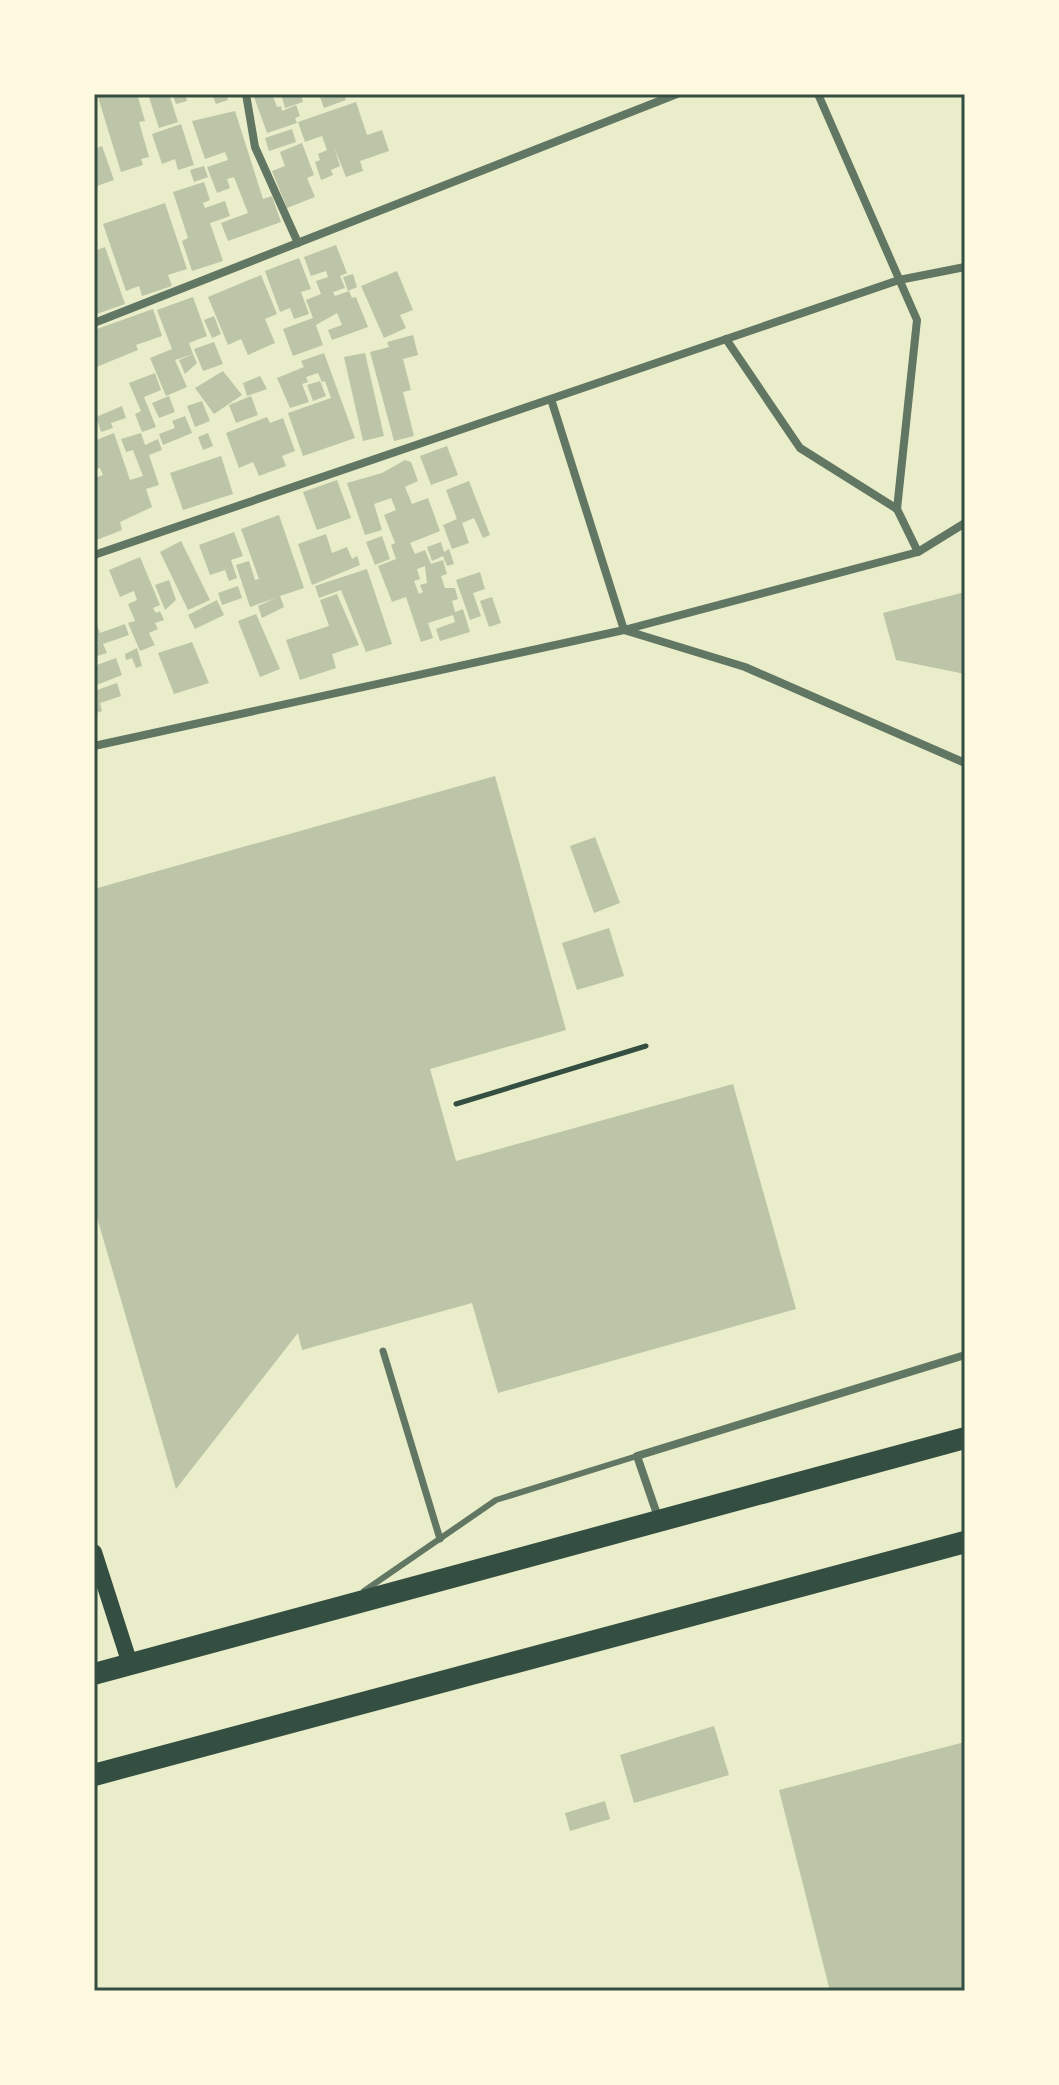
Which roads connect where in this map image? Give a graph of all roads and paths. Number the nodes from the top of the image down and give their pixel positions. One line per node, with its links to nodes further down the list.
1 (246, 94): 4 (street)
2 (677, 94): 4 (street)
3 (818, 94): 6 (street)
4 (298, 243): 7 (street)
5 (965, 267): 6 (street)
6 (899, 280): 8 (street); 10 (street)
7 (94, 323)
8 (726, 339): 9 (street); 10 (street)
9 (551, 399): 13 (street); 14 (street)
10 (897, 509): 12 (street)
11 (965, 523): 12 (street)
12 (918, 552): 14 (street)
13 (94, 555)
14 (624, 630): 15 (street); 16 (street)
15 (94, 746)
16 (965, 763)
17 (646, 1046): 18 (path)
18 (456, 1104)
19 (383, 1351): 24 (street)
20 (965, 1355): 22 (street)
21 (965, 1438): 23 (highway)
22 (637, 1456): 23 (street); 24 (lane)
23 (660, 1521): 27 (highway)
24 (440, 1539): 27 (lane)
25 (965, 1542): 30 (highway)
26 (94, 1552): 28 (main road)
27 (341, 1607): 28 (highway)
28 (130, 1664): 29 (highway)
29 (94, 1674)
30 (94, 1775)

